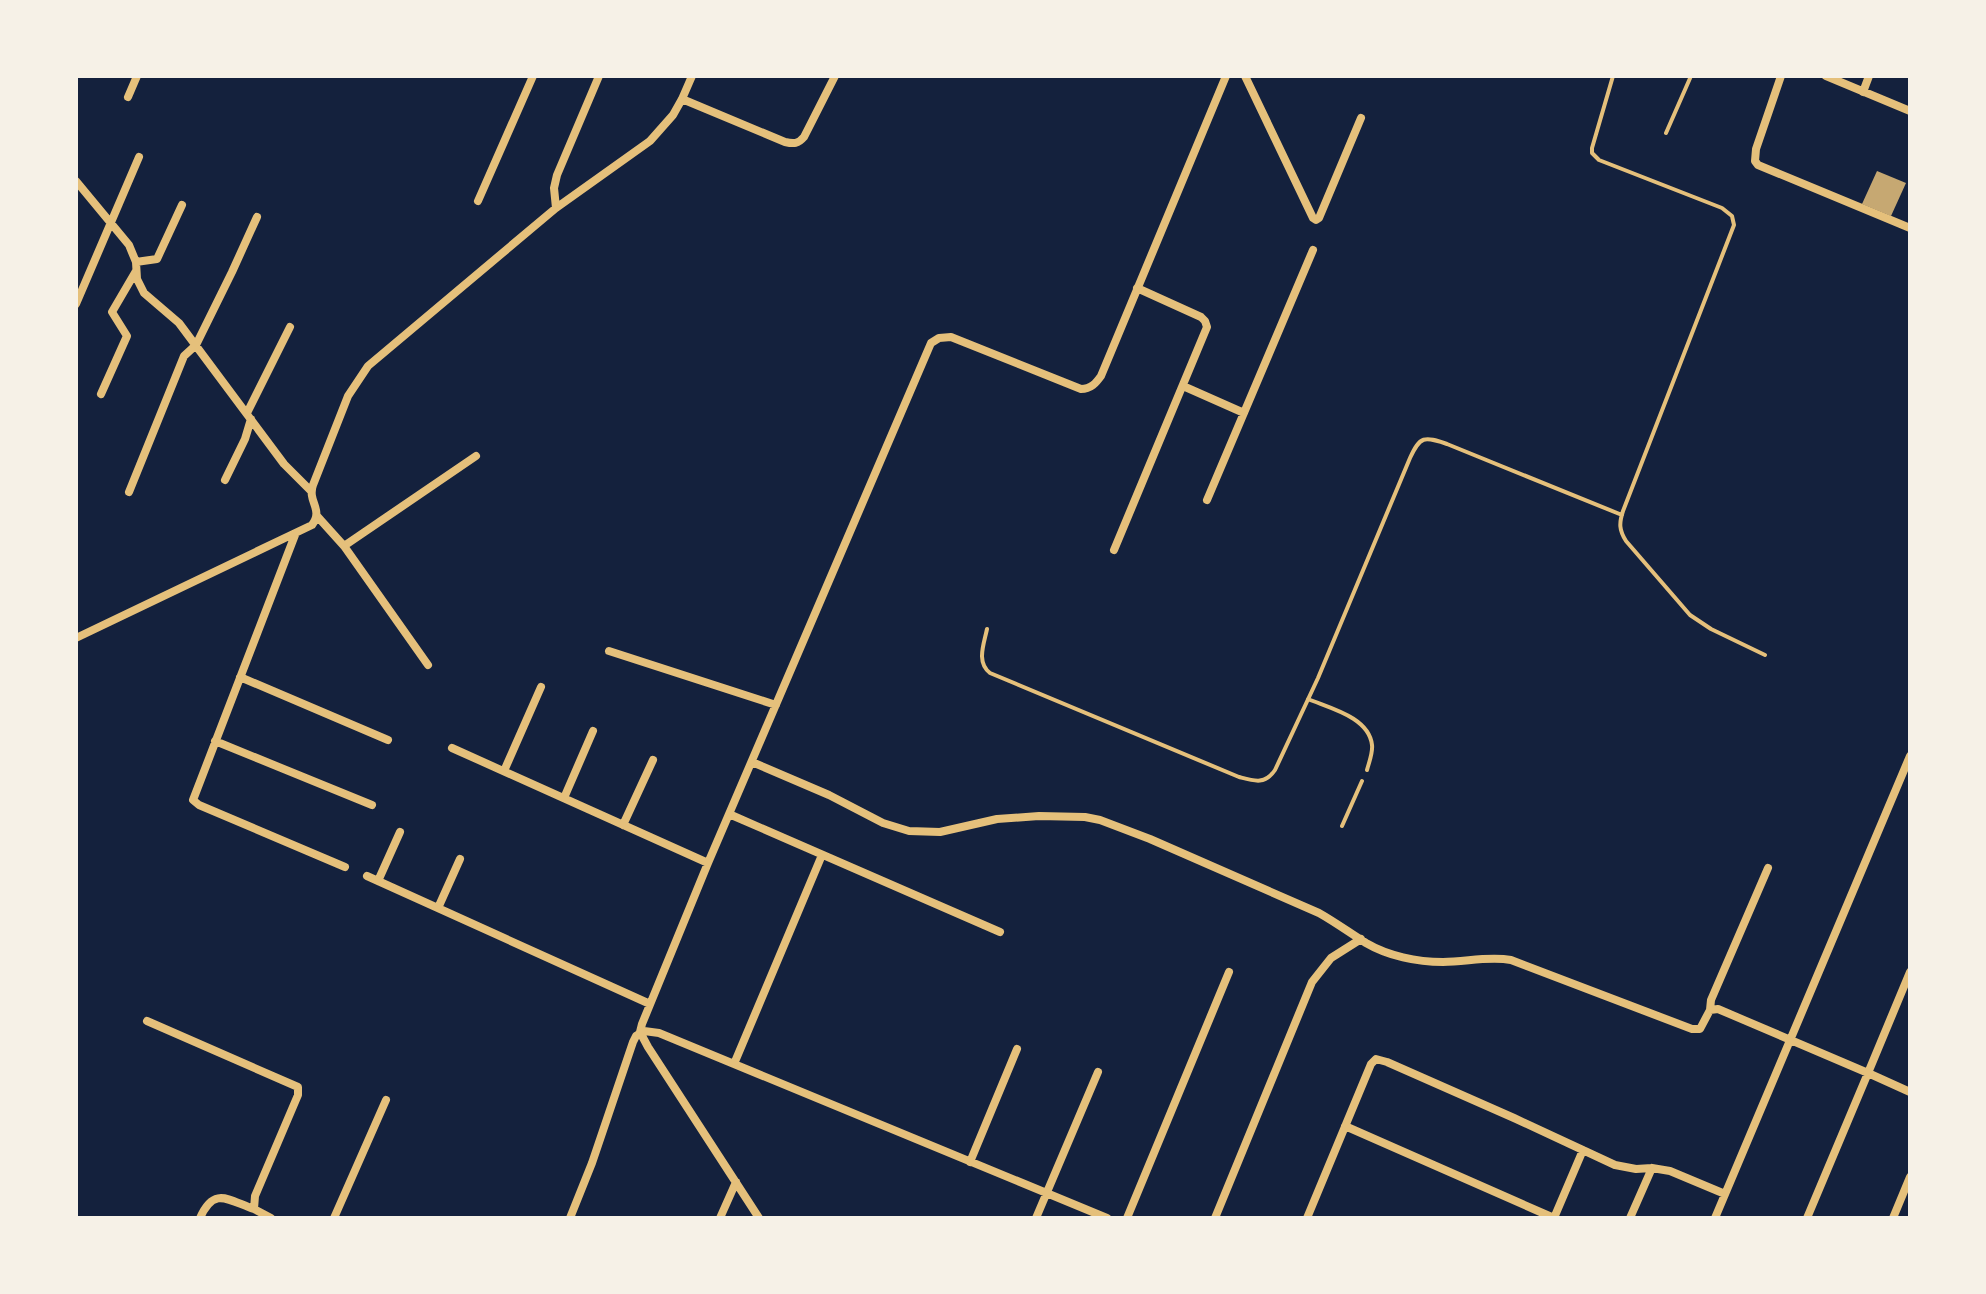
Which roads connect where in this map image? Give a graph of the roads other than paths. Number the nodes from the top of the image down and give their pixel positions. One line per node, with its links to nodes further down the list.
1 (137, 76): 14 (street)
2 (533, 76): 21 (street)
3 (599, 76): 23 (street)
4 (692, 76): 15 (street)
5 (835, 76): 15 (street)
6 (1226, 76): 29 (street)
7 (1245, 76): 17 (street)
8 (1613, 76): 42 (lane)
9 (1691, 76): 18 (lane)
10 (1781, 76): 26 (street)
11 (1826, 76): 13 (street)
12 (1869, 76): 13 (street)
13 (1863, 92): 16 (street)
14 (128, 97)
15 (682, 99): 23 (street)
16 (1910, 111)
17 (1361, 118)
18 (1666, 133)
19 (139, 157): 25 (street)
20 (76, 181): 25 (street)
21 (478, 201)
22 (182, 205): 28 (street)
23 (556, 208): 39 (street)
24 (257, 217): 32 (street)
25 (111, 222): 28 (street); 30 (street)
26 (1910, 228)
27 (1313, 250): 35 (street)
28 (137, 266): 32 (street); 34 (street)
29 (1137, 288): 33 (street); 55 (street)
30 (76, 304)
31 (290, 327): 36 (street)
32 (196, 345): 36 (street); 40 (street)
33 (1183, 386): 35 (street); 46 (street)
34 (101, 394)
35 (1244, 413): 41 (street)
36 (249, 416): 38 (street); 39 (street)
37 (476, 456): 45 (street)
38 (225, 480)
39 (311, 491): 43 (street)
40 (129, 492)
41 (1207, 500)
42 (1622, 515): 50 (lane); 54 (lane)
43 (317, 516): 44 (street); 45 (street)
44 (296, 534): 48 (street); 52 (street)
45 (344, 546): 51 (street)
46 (1114, 550)
47 (987, 629): 54 (lane)
48 (76, 638)
49 (609, 651): 55 (street)
50 (1765, 655)
51 (428, 665)
52 (240, 677): 57 (street); 58 (street)
53 (541, 687): 64 (street)
54 (1308, 699): 63 (lane)
55 (776, 705): 62 (street)
56 (593, 731): 66 (street)
57 (388, 740)
58 (215, 741): 67 (street); 75 (street)
59 (452, 748): 64 (street)
60 (1910, 756): 88 (street)
61 (653, 760): 69 (street)
62 (752, 762): 68 (street); 81 (street)
63 (1367, 770)
64 (504, 771): 66 (street)
65 (1362, 781): 70 (lane)
66 (564, 798): 69 (street)
67 (372, 805)
68 (729, 814): 72 (street); 74 (street)
69 (623, 825): 74 (street)
70 (1342, 826)
71 (400, 832): 78 (street)
72 (822, 855): 80 (street); 90 (street)
73 (460, 859): 79 (street)
74 (708, 863): 84 (street)
75 (345, 867)
76 (1768, 868): 85 (street)
77 (367, 876): 78 (street)
78 (378, 881): 79 (street)
79 (438, 908): 84 (street)
80 (1000, 932)
81 (1361, 939): 85 (street); 113 (street)
82 (1229, 972): 112 (street)
83 (1910, 972): 92 (street)
84 (650, 1004): 87 (street)
85 (1710, 1010): 88 (street)
86 (147, 1021): 103 (street)
87 (640, 1032): 90 (street); 100 (street); 107 (street)
88 (1791, 1039): 92 (street); 102 (street)
89 (1017, 1049): 97 (street)
90 (734, 1064): 97 (street)
91 (1098, 1072): 101 (street)
92 (1868, 1073): 93 (street); 118 (street)
93 (1910, 1092)
94 (386, 1100): 106 (street)
95 (1345, 1126): 96 (street); 114 (street); 115 (street)
96 (1583, 1150): 98 (street); 115 (street)
97 (970, 1162): 101 (street)
98 (1652, 1168): 102 (street); 116 (street)
99 (1910, 1177): 119 (street)
100 (736, 1182): 108 (street); 109 (street)
101 (1047, 1193): 110 (street); 111 (street)
102 (1725, 1194): 117 (street)
103 (254, 1209): 104 (street); 105 (street)
104 (200, 1218)
105 (271, 1218)
106 (334, 1218)
107 (570, 1218)
108 (720, 1218)
109 (759, 1218)
110 (1036, 1218)
111 (1107, 1218)
112 (1127, 1218)
113 (1215, 1218)
114 (1307, 1218)
115 (1554, 1218)
116 (1630, 1218)
117 (1715, 1218)
118 (1807, 1218)
119 (1893, 1218)

